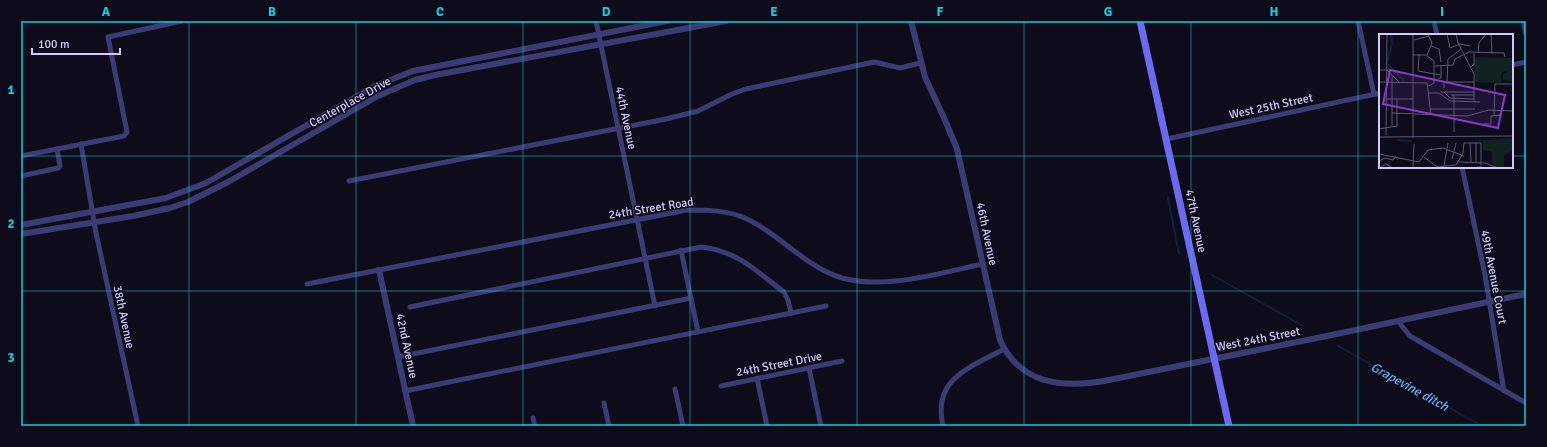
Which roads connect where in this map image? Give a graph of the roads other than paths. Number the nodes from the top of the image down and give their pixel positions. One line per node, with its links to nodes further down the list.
1 (182, 21): 21 (street)
2 (596, 21): 11 (street, 44th Avenue)
3 (667, 21): 11 (street, Centerplace Drive)
4 (726, 21): 13 (street, Centerplace Drive)
5 (912, 21): 15 (street, 46th Avenue)
6 (1140, 21): 20 (main road, 47th Avenue)
7 (1358, 21): 18 (street)
8 (1434, 21): 12 (street)
9 (1524, 21): 10 (street)
10 (1526, 33)
11 (598, 34): 13 (street, 44th Avenue); 27 (street, Centerplace Drive)
12 (1437, 34)
13 (600, 44): 19 (street, 44th Avenue); 29 (street, Centerplace Drive)
14 (1526, 62): 16 (street)
15 (920, 63): 19 (street); 34 (street, 46th Avenue)
16 (1513, 65)
17 (1379, 93): 18 (street, West 25th Street)
18 (1374, 94): 20 (street, West 25th Street)
19 (618, 128): 26 (street); 28 (street, 44th Avenue)
20 (1167, 139): 48 (main road, 47th Avenue)
21 (81, 144): 22 (street); 27 (street, 38th Avenue)
22 (57, 148): 23 (street); 25 (street)
23 (21, 156)
24 (1462, 168): 39 (street, 49th Avenue Court)
25 (21, 176)
26 (349, 181)
27 (92, 212): 29 (street, 38th Avenue); 30 (street, Centerplace Drive)
28 (637, 219): 33 (street, 44th Avenue); 34 (street, 24th Street Road); 35 (street, 24th Street Road)
29 (94, 222): 31 (street, Centerplace Drive); 59 (street, 38th Avenue)
30 (21, 225)
31 (21, 234)
32 (681, 250): 33 (street); 38 (street); 43 (street)
33 (645, 258): 40 (street, 44th Avenue); 42 (street)
34 (982, 264): 46 (street, 46th Avenue)
35 (379, 270): 36 (street, 24th Street Road); 47 (street, 42nd Avenue)
36 (307, 284)
37 (1526, 294): 39 (street, West 24th Street)
38 (691, 298): 40 (street); 45 (street)
39 (1490, 302): 44 (street, West 24th Street); 55 (street, 49th Avenue Court)
40 (655, 306): 47 (street)
41 (826, 306): 43 (street)
42 (410, 307)
43 (791, 313): 45 (street)
44 (1398, 321): 48 (street, West 24th Street); 55 (street)
45 (698, 332): 54 (street)
46 (1004, 349): 48 (street, West 24th Street); 66 (street)
47 (398, 357): 54 (street, 42nd Avenue)
48 (1215, 359): 67 (main road, 47th Avenue)
49 (842, 361): 50 (street, 24th Street Drive)
50 (809, 368): 51 (street, 24th Street Drive); 65 (street)
51 (757, 378): 52 (street, 24th Street Drive); 64 (street)
52 (721, 386)
53 (675, 389): 63 (street)
54 (406, 391): 60 (street, 42nd Avenue)
55 (1504, 391): 57 (street)
56 (604, 403): 62 (street)
57 (1526, 404)
58 (533, 418): 61 (street)
59 (138, 426)
60 (413, 426)
61 (535, 426)
62 (609, 426)
63 (683, 426)
64 (766, 426)
65 (821, 426)
66 (943, 426)
67 (1229, 426)

